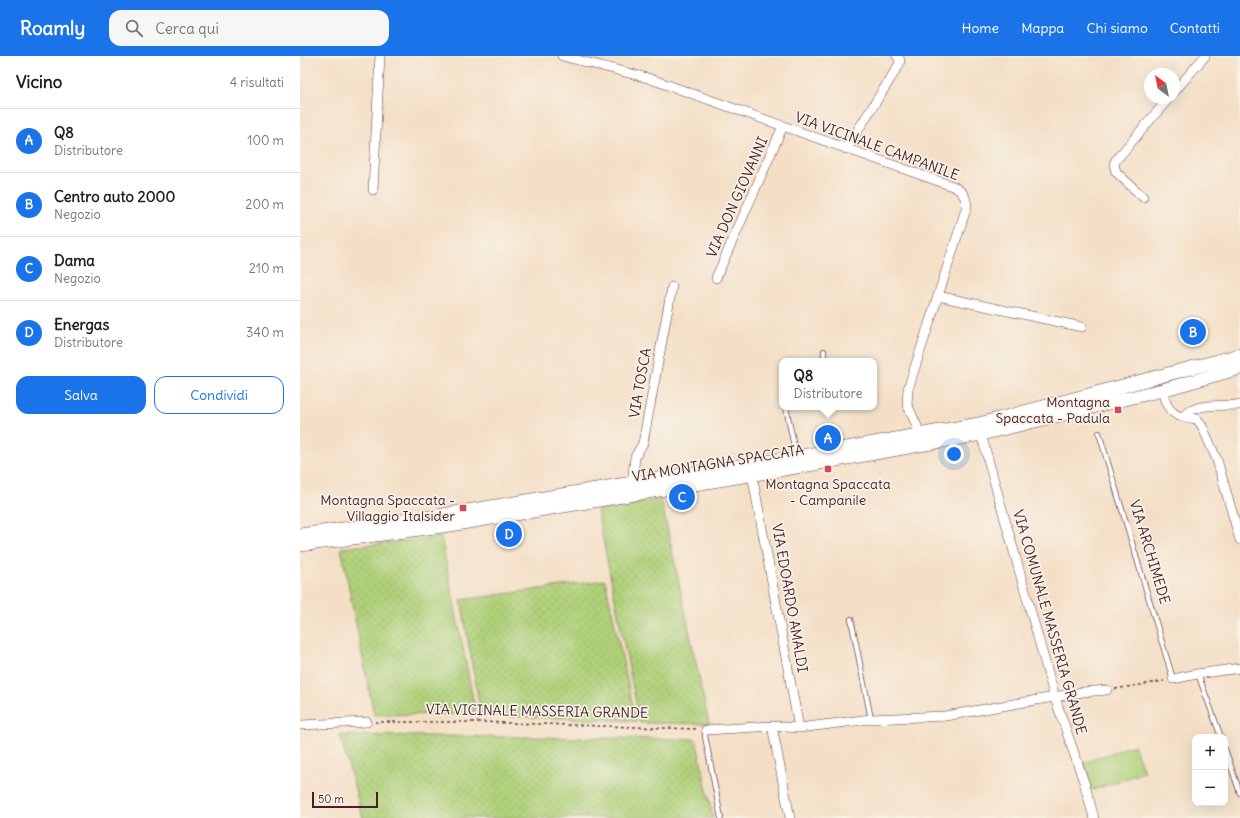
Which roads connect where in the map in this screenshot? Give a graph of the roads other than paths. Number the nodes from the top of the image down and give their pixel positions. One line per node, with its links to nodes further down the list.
1 (380, 56): 9 (street)
2 (562, 56): 7 (street, VIA VICINALE CAMPANILE)
3 (897, 56): 8 (street)
4 (1205, 56): 5 (street)
5 (1180, 85)
6 (1164, 104): 10 (street)
7 (783, 126): 8 (street, VIA VICINALE CAMPANILE); 11 (street, VIA DON GIOVANNI)
8 (846, 149): 13 (street, VIA VICINALE CAMPANILE)
9 (373, 190)
10 (1143, 197)
11 (716, 278)
12 (672, 287): 28 (street, VIA TOSCA)
13 (938, 296): 14 (street); 25 (street, VIA VICINALE CAMPANILE)
14 (1082, 327)
15 (824, 351): 17 (lane)
16 (1240, 355): 25 (main road, VIA MONTAGNA SPACCATA)
17 (824, 358)
18 (1240, 368): 19 (main road, VIA MONTAGNA SPACCATA)
19 (1162, 390): 22 (street); 24 (main road, VIA MONTAGNA SPACCATA)
20 (1240, 405): 22 (street)
21 (787, 410): 26 (lane, VIA MONTAGNA SPACCATA)
22 (1182, 417): 30 (street)
23 (1099, 433): 35 (lane, VIA ARCHIMEDE)
24 (981, 434): 27 (main road, VIA MONTAGNA SPACCATA); 37 (street, VIA COMUNALE MASSERIA GRANDE)
25 (921, 435): 26 (main road, VIA MONTAGNA SPACCATA)
26 (796, 457): 28 (main road, VIA MONTAGNA SPACCATA)
27 (752, 474): 31 (main road, VIA MONTAGNA SPACCATA); 42 (street, VIA EDOARDO AMALDI)
28 (632, 483): 29 (main road, VIA MONTAGNA SPACCATA)
29 (300, 535)
30 (1240, 540)
31 (300, 545)
32 (851, 619): 38 (lane)
33 (1240, 668): 34 (street)
34 (1198, 674): 35 (street); 44 (lane)
35 (1173, 679)
36 (1107, 690): 37 (street)
37 (1055, 698): 38 (street); 49 (street, VIA COMUNALE MASSERIA GRANDE)
38 (872, 719): 42 (street)
39 (367, 722): 40 (street)
40 (300, 725)
41 (772, 726): 42 (street); 43 (street); 48 (street)
42 (799, 728)
43 (706, 730): 47 (lane)
44 (1220, 734)
45 (1228, 758): 46 (lane)
46 (1240, 793)
47 (721, 818)
48 (790, 818)
49 (1094, 818)

